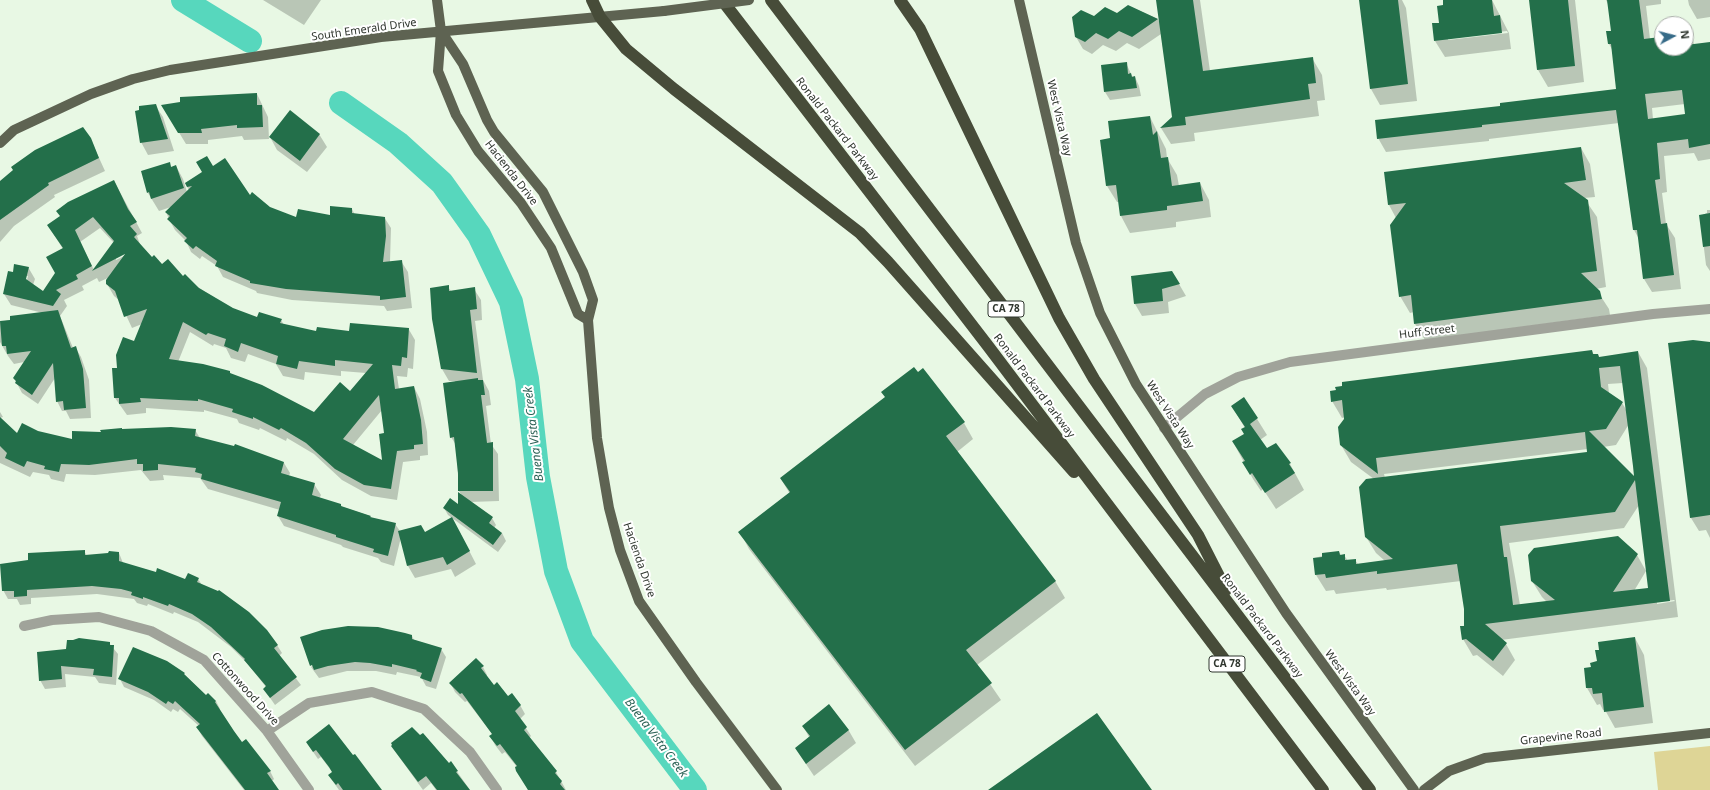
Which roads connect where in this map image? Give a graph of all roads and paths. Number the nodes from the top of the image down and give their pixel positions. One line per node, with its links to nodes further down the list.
1 (437, 0): 9 (main road, Hacienda Drive)
2 (592, 0): 8 (highway)
3 (722, 0): 14 (highway, Ronald Packard Parkway / CA 78)
4 (749, 0): 8 (main road, South Emerald Drive, bridge)
5 (771, 0): 15 (highway, Ronald Packard Parkway / CA 78)
6 (900, 0): 15 (highway)
7 (1019, 0): 13 (main road, West Vista Way)
8 (600, 17): 9 (main road, South Emerald Drive); 14 (highway)
9 (441, 32): 10 (main road, South Emerald Drive); 12 (main road, Hacienda Drive); 12 (main road, Hacienda Drive)
10 (0, 143)
11 (1710, 309): 13 (street, Huff Street)
12 (588, 320): 21 (main road, Hacienda Drive)
13 (1164, 428): 24 (main road, West Vista Way)
14 (1131, 537): 22 (highway, Ronald Packard Parkway / CA 78)
15 (1240, 618): 23 (highway, Ronald Packard Parkway / CA 78)
16 (24, 626): 17 (street, Cottonwood Drive)
17 (267, 731): 19 (street, Cottonwood Drive); 20 (street)
18 (1710, 733): 25 (main road, Grapevine Road)
19 (310, 790)
20 (497, 790)
21 (777, 790)
22 (1323, 790)
23 (1370, 790)
24 (1414, 790)
25 (1424, 790)

